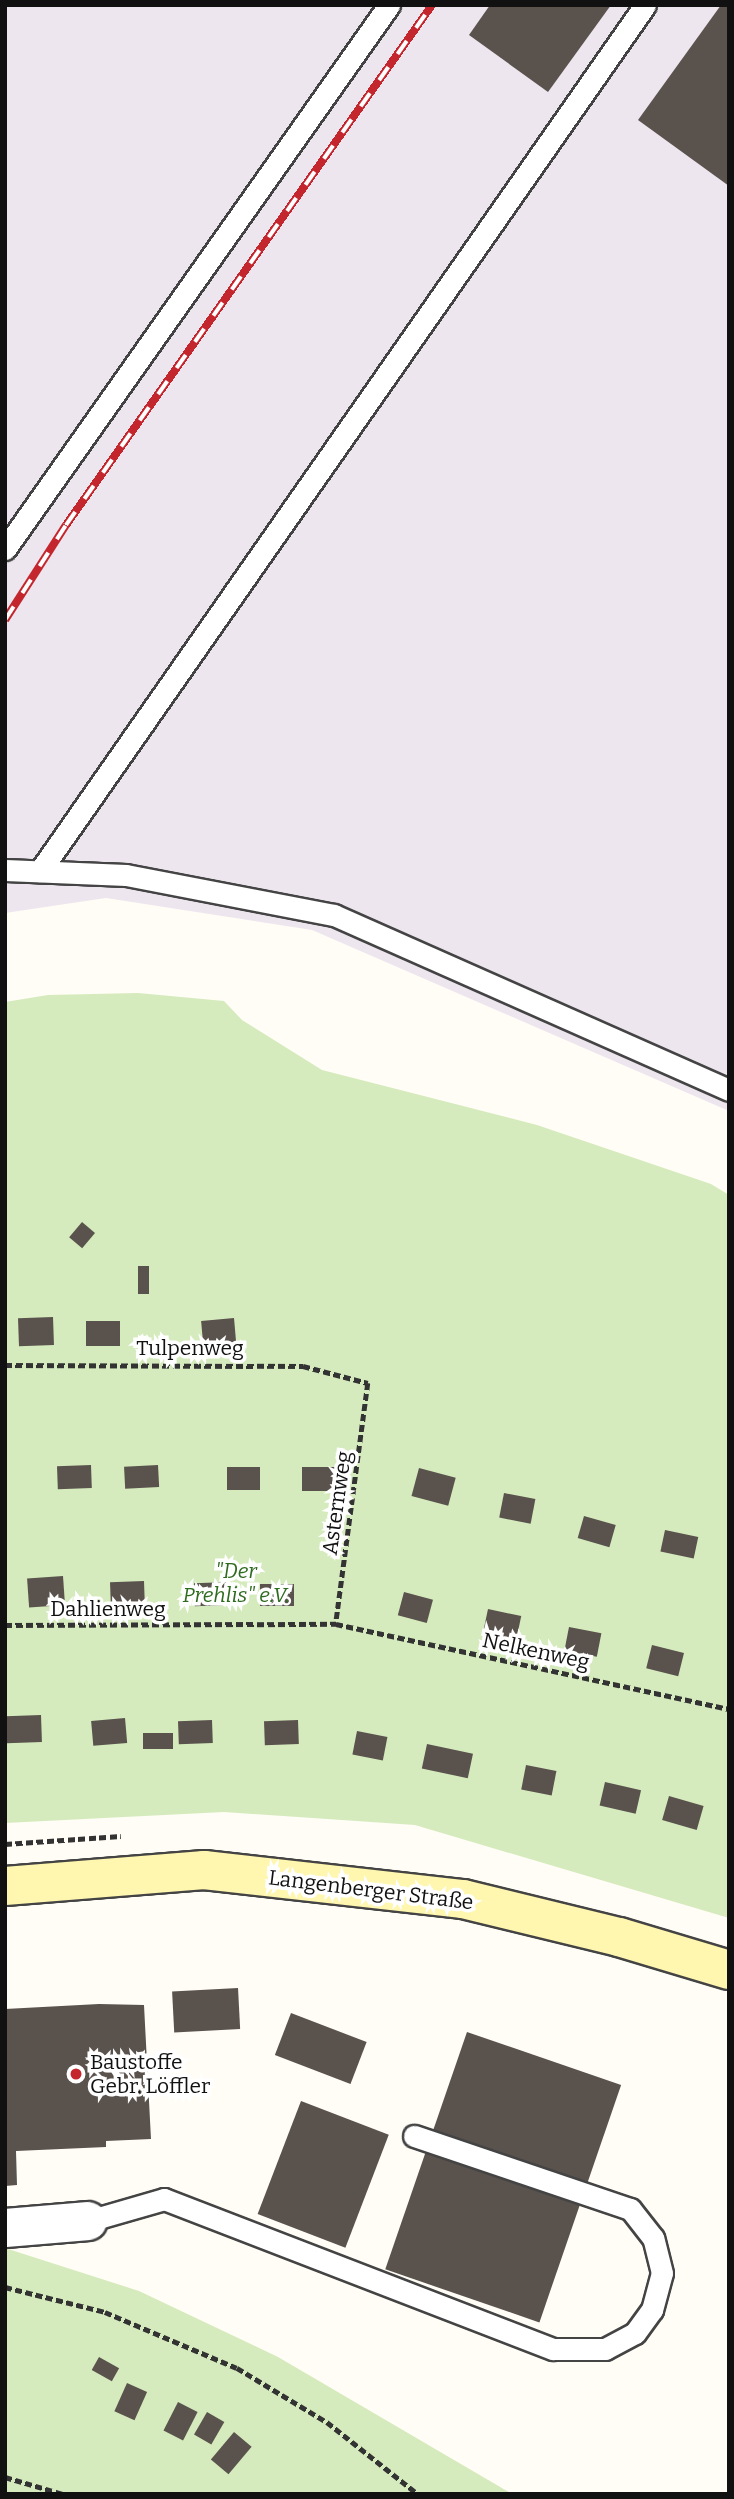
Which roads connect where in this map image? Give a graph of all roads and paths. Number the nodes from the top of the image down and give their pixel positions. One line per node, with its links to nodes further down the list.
1 (389, 5): 3 (lane)
2 (645, 5): 5 (lane)
3 (5, 549)
4 (5, 870): 5 (lane)
5 (40, 871): 6 (lane)
6 (729, 1090)
7 (5, 1365): 8 (path, Tulpenweg)
8 (370, 1386): 9 (path, Asternweg)
9 (336, 1624): 10 (path, Dahlienweg); 11 (path, Nelkenweg)
10 (5, 1625)
11 (729, 1709)
12 (5, 1886): 13 (main road, Langenberger Straße)
13 (729, 1970)
14 (414, 2136): 15 (lane)
15 (88, 2221): 16 (street)
16 (5, 2228)
17 (5, 2287): 20 (path)
18 (5, 2477): 19 (path)
19 (64, 2494)
20 (418, 2494)

